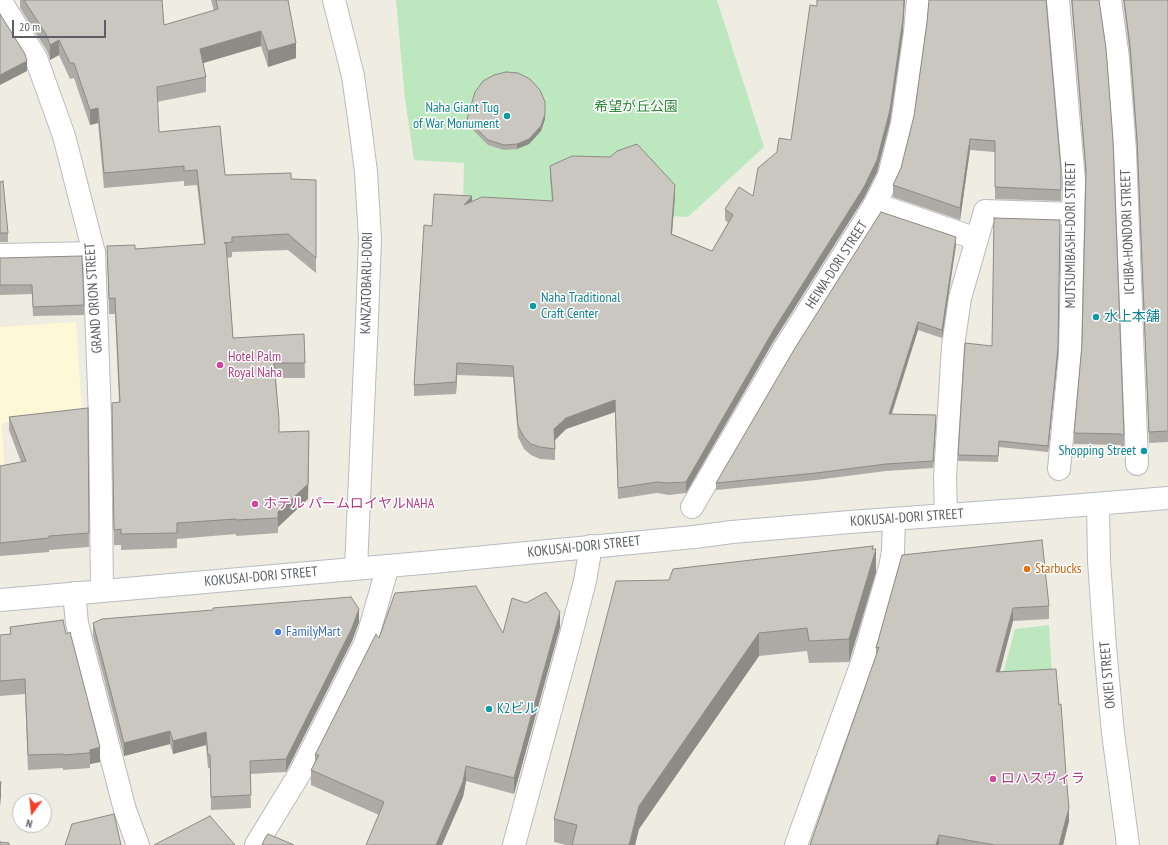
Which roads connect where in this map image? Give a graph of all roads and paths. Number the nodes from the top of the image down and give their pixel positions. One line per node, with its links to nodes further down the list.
1 (0, 0): 9 (street, GRAND ORION STREET)
2 (334, 0): 20 (street, KANZATOBARU-DORI)
3 (918, 0): 6 (street, HEIWA-DORI STREET)
4 (1058, 0): 7 (street, MUTSUMIBASHI-DORI STREET)
5 (1110, 0): 11 (street, ICHIBA-HONDORI STREET)
6 (876, 204): 8 (street); 15 (street, HEIWA-DORI STREET)
7 (1073, 214): 8 (street); 12 (street, MUTSUMIBASHI-DORI STREET)
8 (975, 245): 16 (street)
9 (94, 252): 10 (street); 21 (street, GRAND ORION STREET)
10 (0, 255)
11 (1137, 464)
12 (1059, 469)
13 (1168, 498): 14 (street, KOKUSAI-DORI STREET)
14 (1098, 504): 16 (street, KOKUSAI-DORI STREET); 28 (street, OKIEI STREET)
15 (692, 507)
16 (946, 515): 17 (street, KOKUSAI-DORI STREET)
17 (894, 519): 18 (street, KOKUSAI-DORI STREET); 27 (street)
18 (591, 546): 19 (street, KOKUSAI-DORI STREET); 26 (street)
19 (388, 566): 20 (street, KOKUSAI-DORI STREET); 25 (street)
20 (356, 568): 21 (street, KOKUSAI-DORI STREET)
21 (102, 591): 22 (street, KOKUSAI-DORI STREET)
22 (74, 593): 23 (street, KOKUSAI-DORI STREET); 24 (street)
23 (0, 600)
24 (138, 845)
25 (256, 845)
26 (514, 845)
27 (796, 845)
28 (1128, 845)

